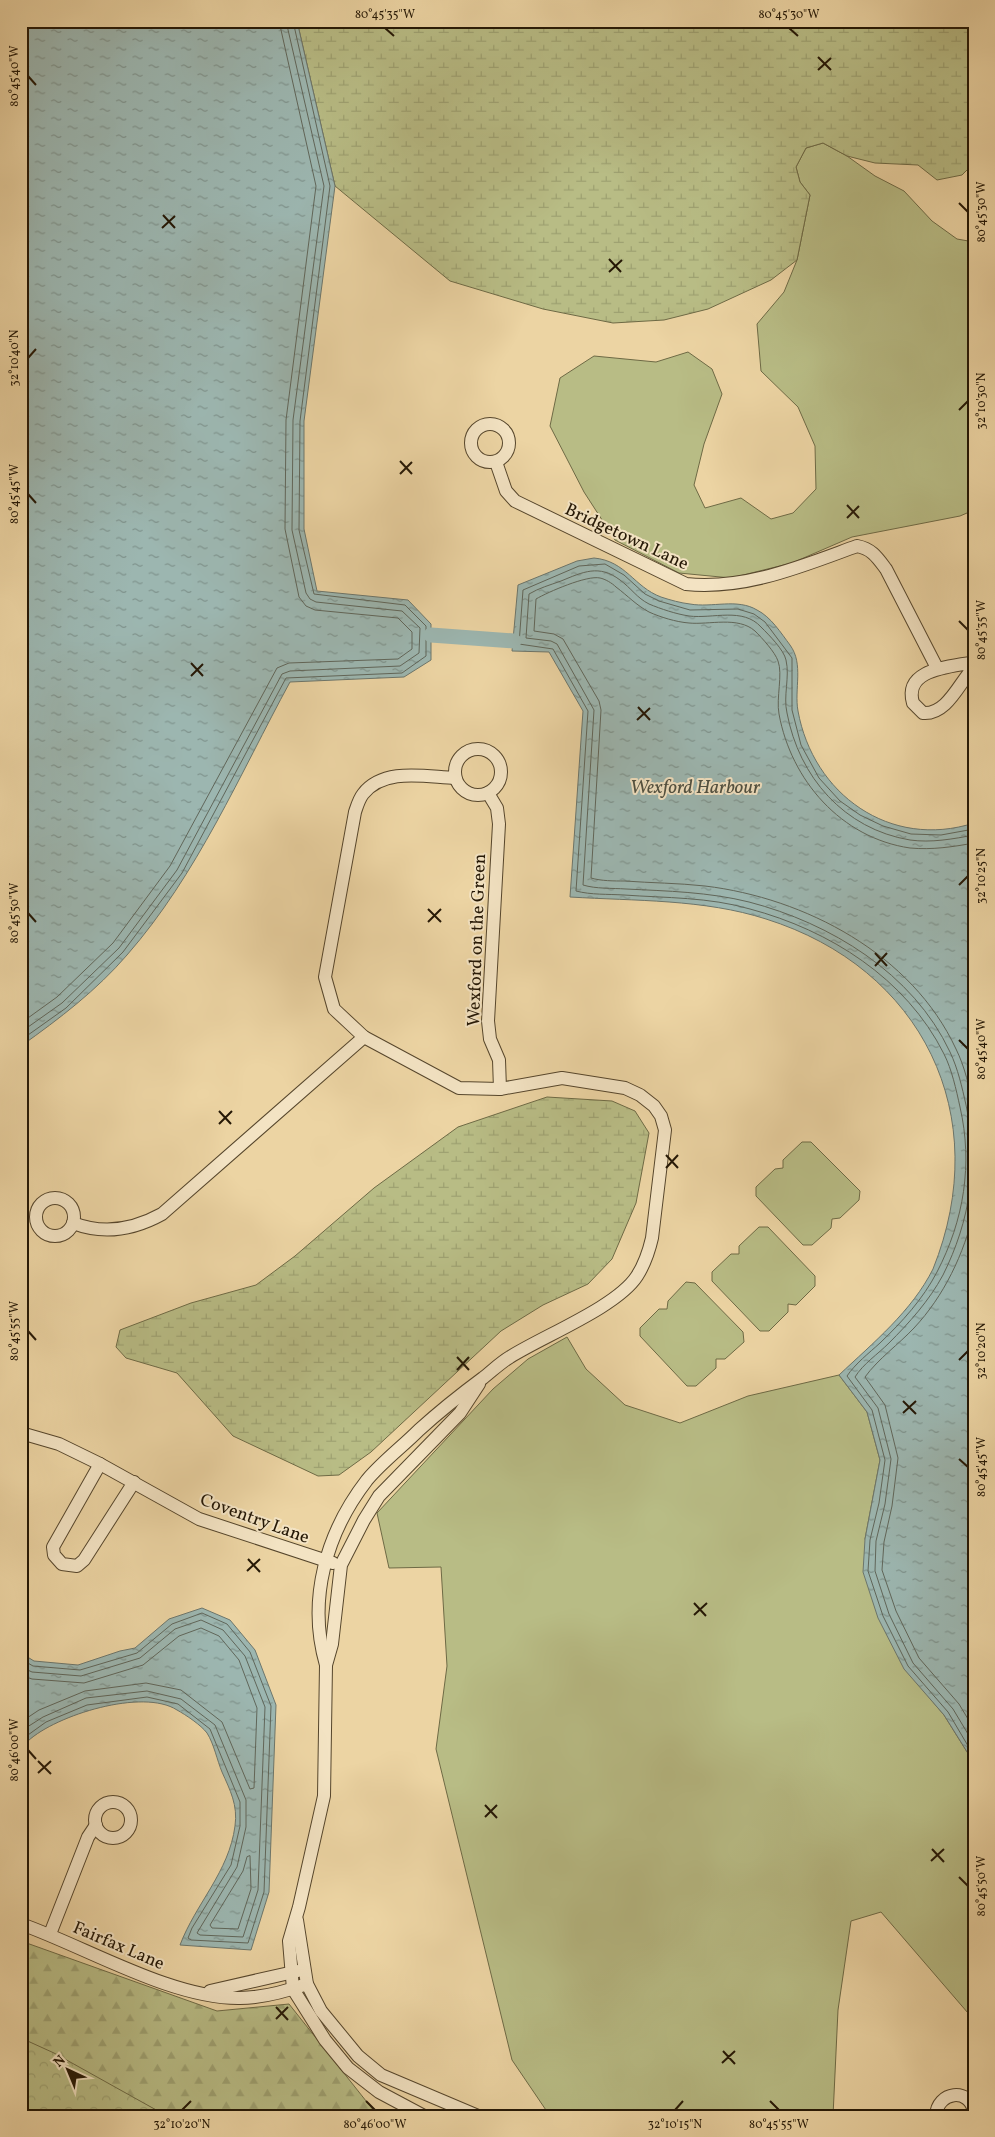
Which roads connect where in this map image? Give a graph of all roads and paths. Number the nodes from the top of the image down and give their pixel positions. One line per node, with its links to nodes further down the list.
1 (496, 462): 3 (street, Bridgetown Lane)
2 (974, 662): 3 (street)
3 (937, 668): 4 (street)
4 (974, 668)
5 (455, 778): 6 (street); 6 (street); 7 (street)
6 (488, 793): 8 (street, Wexford on the Green)
7 (364, 1037): 8 (street); 9 (street)
8 (500, 1089): 10 (street)
9 (73, 1223)
10 (483, 1378): 14 (street); 15 (street)
11 (21, 1433): 12 (street, Coventry Lane)
12 (100, 1464): 13 (street, Coventry Lane); 13 (street)
13 (134, 1482): 14 (street, Coventry Lane)
14 (326, 1560): 15 (street, Coventry Lane); 16 (street)
15 (340, 1565): 16 (street)
16 (326, 1665): 18 (street)
17 (96, 1825): 20 (street)
18 (296, 1918): 21 (street); 22 (street)
19 (21, 1924): 20 (street, Fairfax Lane)
20 (50, 1934): 25 (street, Fairfax Lane)
21 (305, 1969): 22 (street, Fairfax Lane); 23 (street)
22 (291, 1974): 24 (street); 25 (street, Fairfax Lane)
23 (307, 1984): 24 (street, Fairfax Lane); 28 (street)
24 (293, 1989): 25 (street, Fairfax Lane); 27 (street)
25 (205, 1993)
26 (974, 2114): 29 (street)
27 (424, 2116)
28 (478, 2116)
29 (936, 2116)

